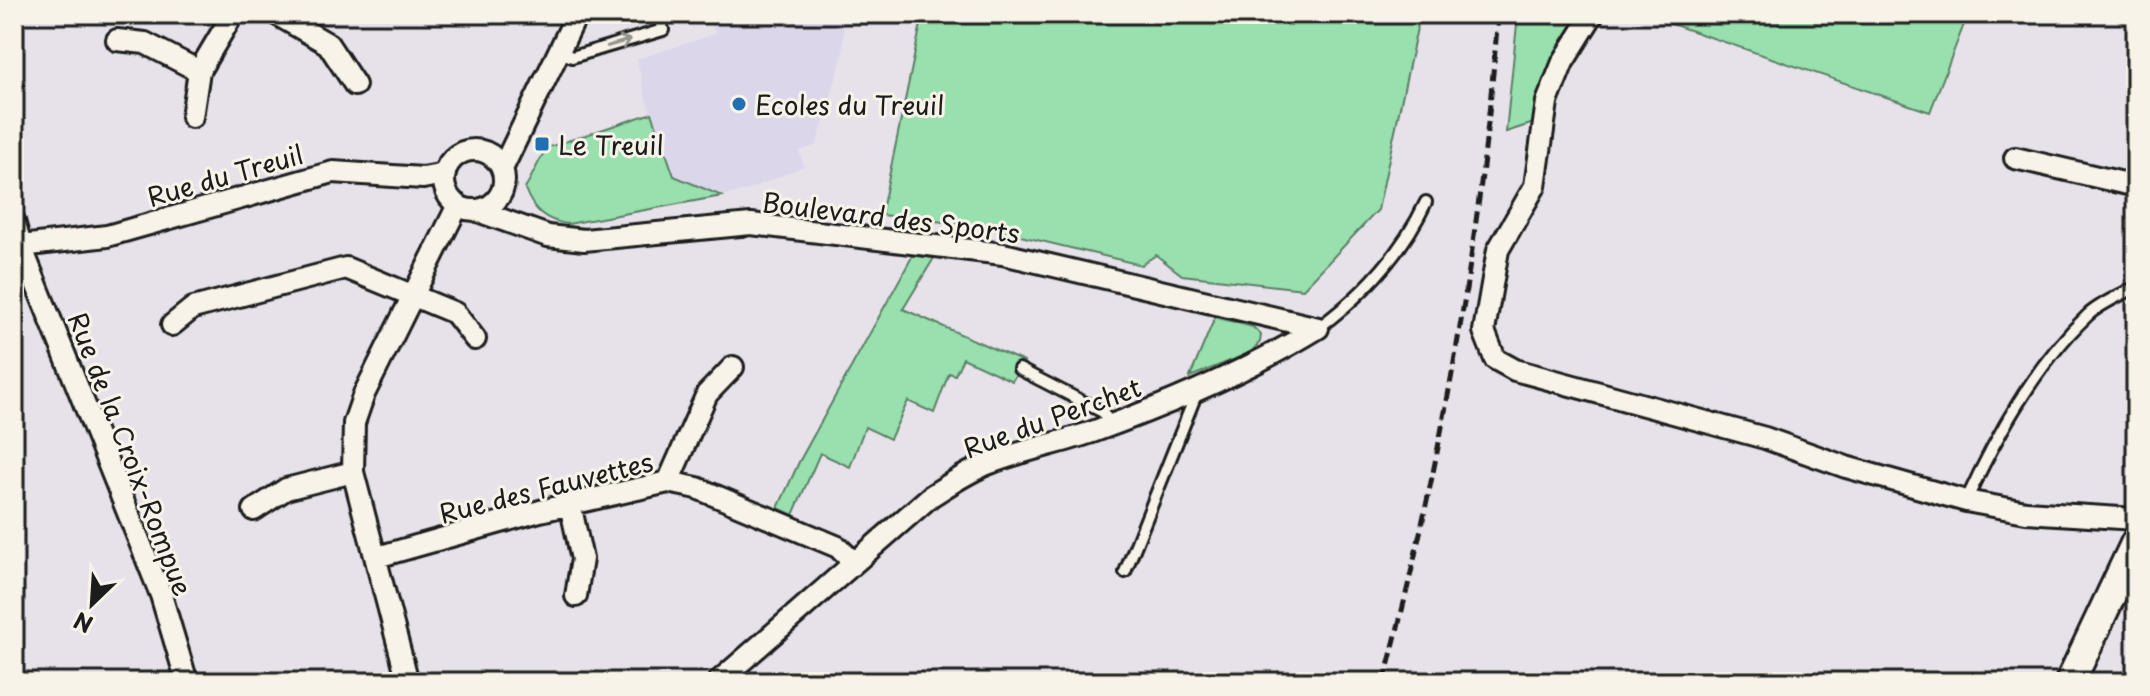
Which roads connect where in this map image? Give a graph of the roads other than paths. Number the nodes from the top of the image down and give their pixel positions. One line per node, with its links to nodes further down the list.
1 (233, 14): 8 (street)
2 (276, 14): 9 (street)
3 (577, 14): 7 (street)
4 (658, 14): 7 (lane, one-way to 4)
5 (1593, 14): 33 (street)
6 (117, 40): 8 (street)
7 (558, 51): 11 (street)
8 (199, 71): 10 (street)
9 (355, 85)
10 (192, 117)
11 (520, 128): 12 (street); 15 (street)
12 (477, 150): 14 (street); 15 (street)
13 (2015, 158): 16 (street)
14 (445, 174): 18 (street); 21 (street, Rue du Treuil)
15 (502, 180): 18 (street); 20 (street)
16 (2136, 186)
17 (1426, 202): 25 (lane)
18 (467, 207): 20 (street, Boulevard des Sports); 23 (street)
19 (14, 221): 21 (street, Rue de la Croix-Rompue)
20 (548, 236): 25 (street, Boulevard des Sports)
21 (21, 246): 42 (street, Rue de la Croix-Rompue)
22 (2136, 287): 33 (lane)
23 (411, 294): 24 (street); 26 (street); 31 (street)
24 (172, 325)
25 (1318, 328): 29 (street, Rue du Perchet)
26 (475, 339)
27 (733, 367): 32 (street)
28 (1019, 369): 30 (lane)
29 (1198, 390): 30 (street, Rue du Perchet); 40 (lane)
30 (1110, 425): 39 (street, Rue du Perchet)
31 (353, 472): 35 (street); 38 (street)
32 (668, 482): 34 (street, Rue des Fauvettes); 39 (street, Rue des Fauvettes)
33 (1966, 501): 36 (street)
34 (570, 504): 38 (street, Rue des Fauvettes); 41 (street)
35 (254, 510)
36 (2136, 519)
37 (2136, 542): 45 (main road)
38 (377, 557): 43 (street)
39 (854, 563): 44 (street, Rue du Perchet)
40 (1125, 572)
41 (576, 596)
42 (187, 682)
43 (408, 682)
44 (718, 682)
45 (2070, 682)

